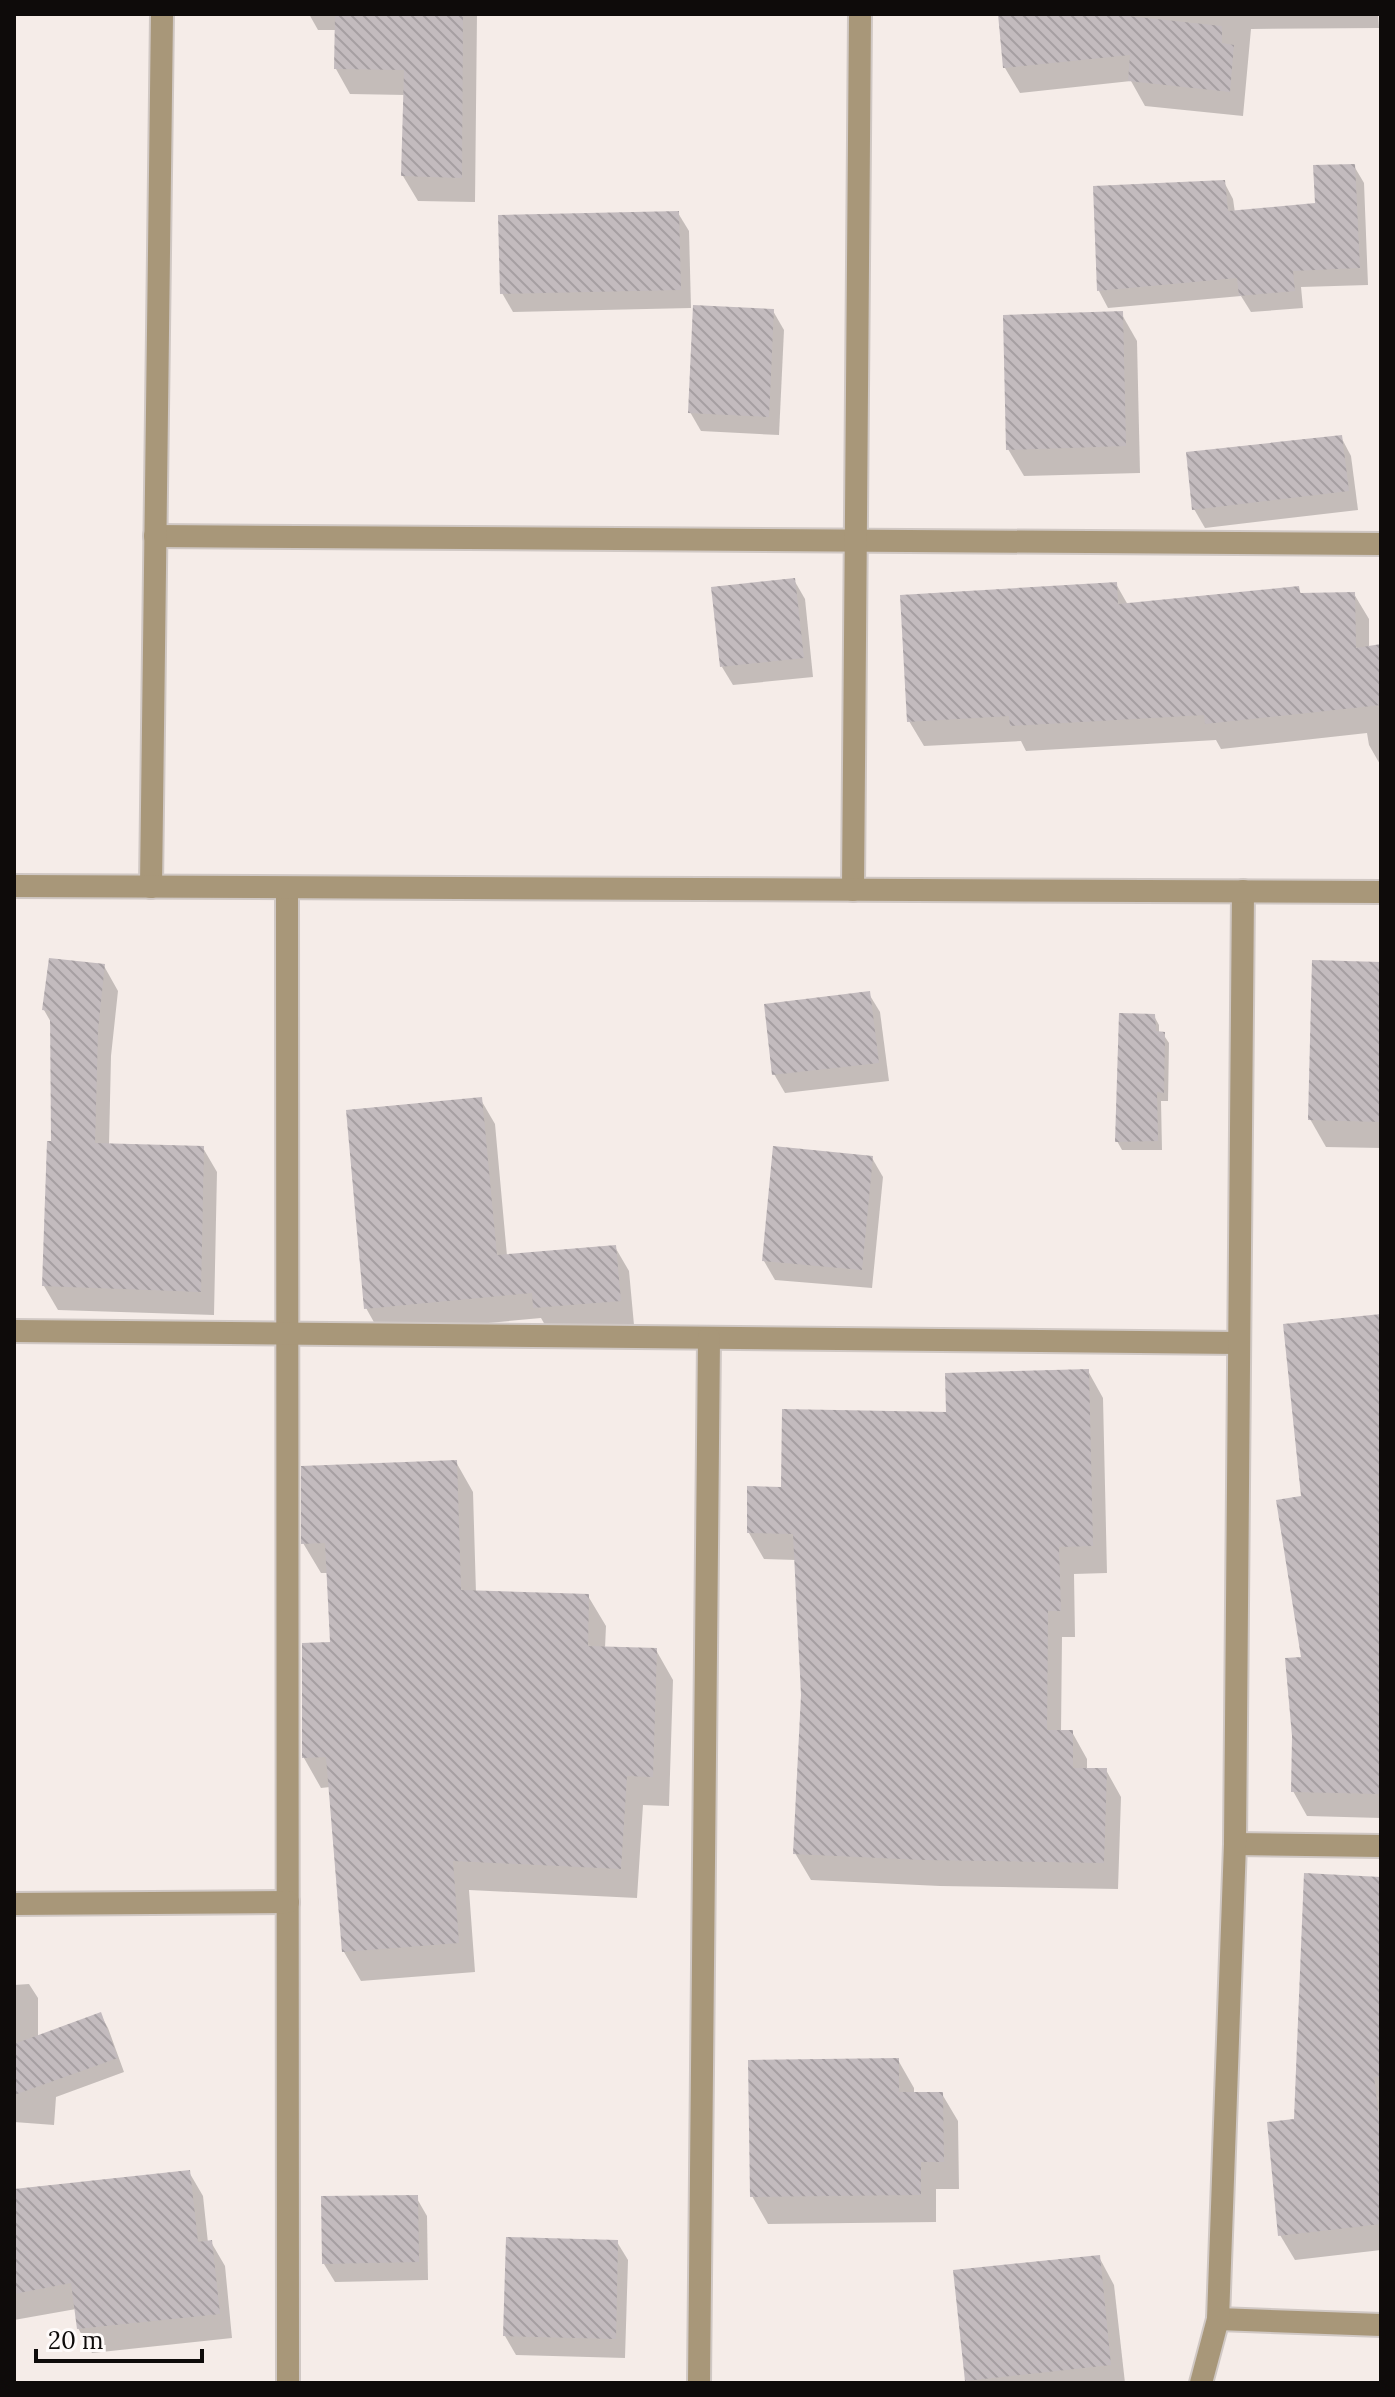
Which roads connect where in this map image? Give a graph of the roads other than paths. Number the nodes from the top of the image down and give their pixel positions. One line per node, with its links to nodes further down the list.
1 (162, 14): 3 (street)
2 (860, 14): 4 (street)
3 (155, 536): 4 (street); 7 (street)
4 (856, 541): 5 (street); 9 (street)
5 (1381, 544)
6 (14, 886): 7 (street)
7 (151, 887): 8 (street)
8 (287, 888): 9 (street); 13 (street)
9 (853, 890): 10 (street)
10 (1243, 891): 11 (street); 15 (street)
11 (1381, 892)
12 (14, 1331): 13 (street)
13 (287, 1333): 14 (street); 18 (street)
14 (709, 1338): 15 (street); 23 (street)
15 (1238, 1343): 16 (street)
16 (1235, 1844): 17 (street); 20 (street)
17 (1381, 1846)
18 (288, 1902): 19 (street); 22 (street)
19 (14, 1904)
20 (1218, 2319): 21 (street); 24 (street)
21 (1381, 2325)
22 (288, 2383)
23 (699, 2383)
24 (1201, 2383)

